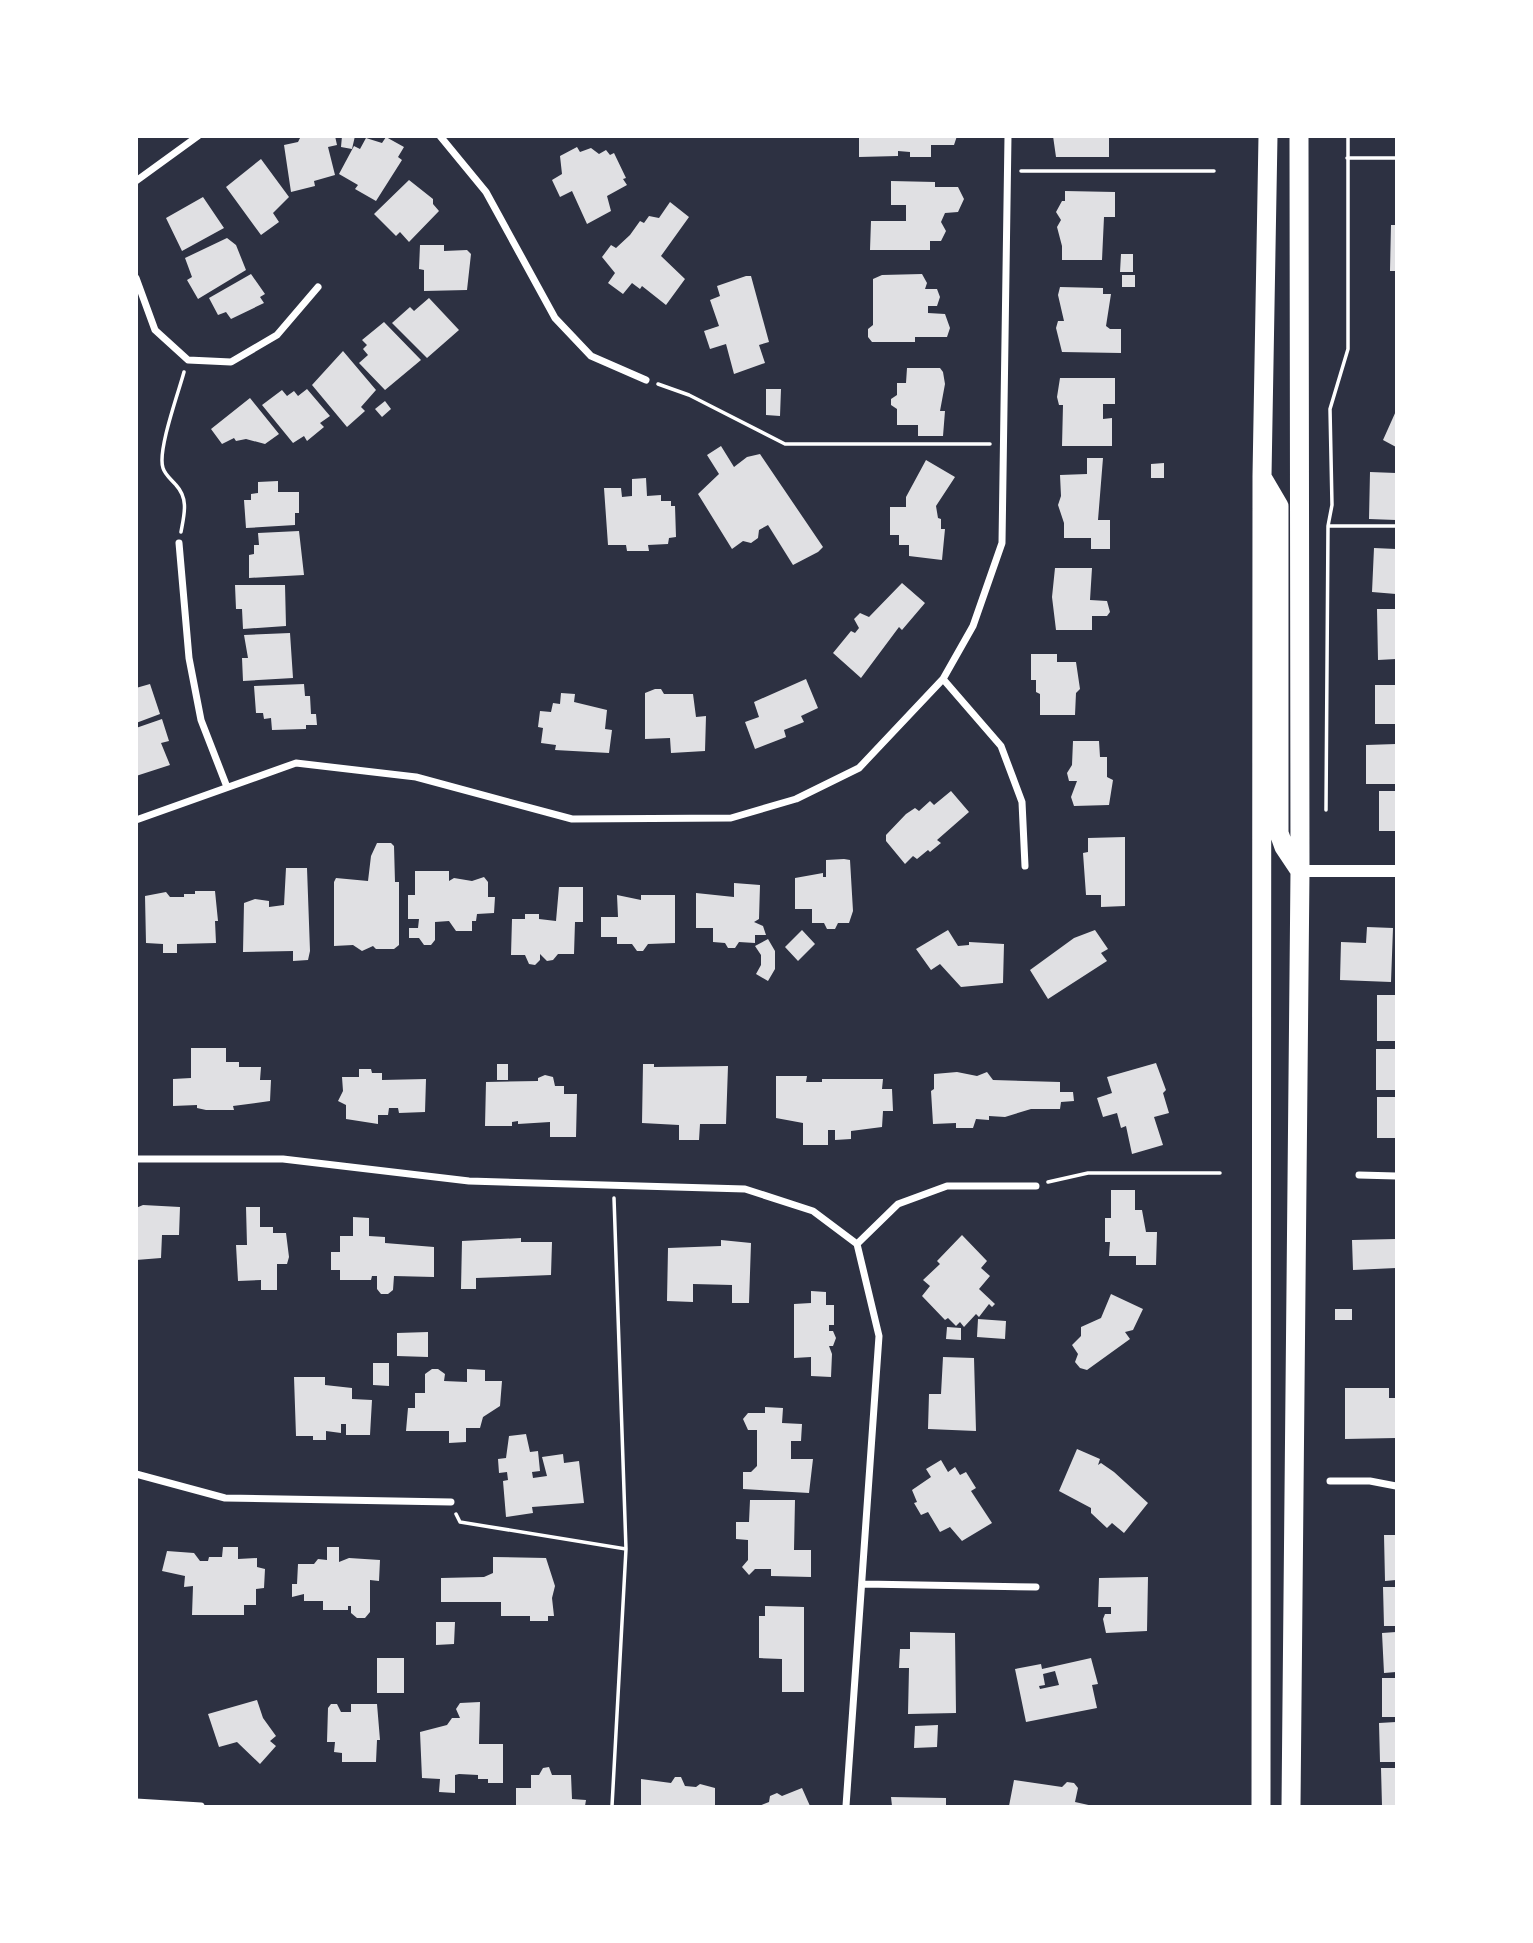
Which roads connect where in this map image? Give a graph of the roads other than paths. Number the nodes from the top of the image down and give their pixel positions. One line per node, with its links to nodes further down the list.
1 (198, 136): 6 (street)
2 (440, 136): 9 (street)
3 (1008, 136): 12 (street)
4 (1268, 136): 10 (highway)
5 (1299, 136): 17 (highway)
6 (136, 181)
7 (136, 278): 8 (street)
8 (318, 287)
9 (646, 380)
10 (1262, 476): 17 (highway); 32 (highway)
11 (179, 543): 13 (street)
12 (943, 679): 13 (street); 15 (street)
13 (228, 787): 14 (street)
14 (136, 820)
15 (1025, 866)
16 (1396, 870): 17 (street)
17 (1300, 871): 33 (highway)
18 (136, 1159): 22 (street)
19 (1359, 1175): 20 (street)
20 (1396, 1176)
21 (1036, 1185): 22 (street)
22 (857, 1244): 27 (street)
23 (136, 1474): 26 (street)
24 (1331, 1481): 25 (street)
25 (1396, 1486)
26 (451, 1502)
27 (864, 1584): 28 (street); 31 (street)
28 (1036, 1587)
29 (136, 1802): 30 (street)
30 (201, 1807)
31 (846, 1807)
32 (1261, 1807)
33 (1291, 1807)

